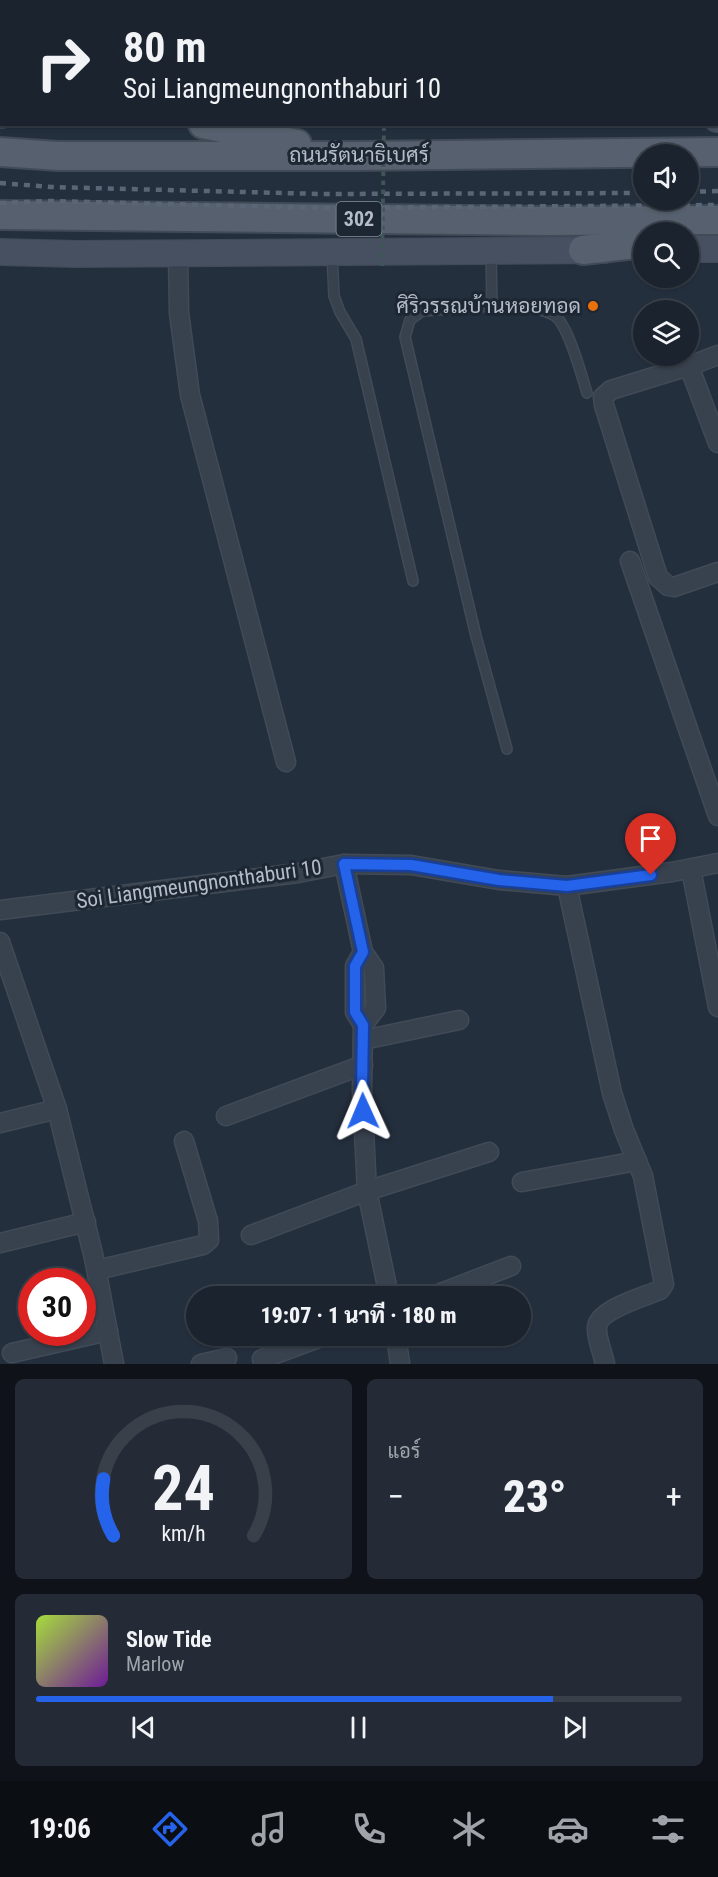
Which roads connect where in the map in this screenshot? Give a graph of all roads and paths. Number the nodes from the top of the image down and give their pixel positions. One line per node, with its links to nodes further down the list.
1 (212, 126): 5 (main road)
2 (384, 126): 19 (path, bridge)
3 (0, 152): 5 (main road, ถนนรัตนาธิเบศร์)
4 (718, 152): 5 (main road, ถนนรัตนาธิเบศร์)
5 (355, 156)
6 (0, 215): 7 (main road, 302)
7 (718, 220)
8 (718, 235): 9 (main road)
9 (699, 237)
10 (633, 244): 15 (main road)
11 (633, 249): 15 (main road, 302)
12 (699, 249): 13 (main road)
13 (718, 249)
14 (491, 250): 15 (main road, 302); 17 (main road, 302); 20 (lane)
15 (583, 250)
16 (0, 252): 18 (main road, 302)
17 (332, 252): 18 (main road, 302); 28 (lane)
18 (178, 253): 30 (street)
19 (381, 266)
20 (492, 306): 24 (lane); 29 (lane)
21 (718, 355): 22 (street)
22 (699, 362)
23 (689, 366): 25 (street); 27 (street)
24 (587, 393)
25 (718, 443)
26 (630, 561): 31 (street)
27 (718, 572)
28 (413, 582)
29 (507, 749)
30 (286, 762)
31 (718, 816)
32 (718, 863): 34 (street, Soi Liangmeungnonthaburi 10)
33 (344, 864): 35 (street, Soi Liangmeungnonthaburi 10); 36 (street, Soi Liangmeungnonthaburi 10); 40 (street)
34 (691, 869): 35 (street, Soi Liangmeungnonthaburi 10); 38 (street)
35 (567, 886): 47 (street)
36 (0, 910)
37 (0, 942): 42 (street)
38 (718, 1007)
39 (459, 1020): 40 (street)
40 (363, 1033): 41 (street)
41 (363, 1065): 43 (street); 49 (street)
42 (57, 1109): 44 (street); 50 (street)
43 (226, 1116)
44 (0, 1122)
45 (184, 1141): 54 (street)
46 (489, 1152): 49 (street)
47 (637, 1161): 48 (street); 66 (street)
48 (522, 1182)
49 (368, 1191): 51 (street); 55 (street)
50 (86, 1222): 52 (street); 54 (street)
51 (251, 1235)
52 (0, 1243)
53 (511, 1266): 56 (street)
54 (97, 1270): 57 (street)
55 (387, 1286)
56 (459, 1286)
57 (108, 1331): 60 (street); 63 (street)
58 (297, 1346): 62 (street)
59 (398, 1346): 65 (street)
60 (12, 1353)
61 (227, 1358): 64 (street)
62 (261, 1359)
63 (114, 1364)
64 (201, 1364)
65 (400, 1364)
66 (605, 1364)

